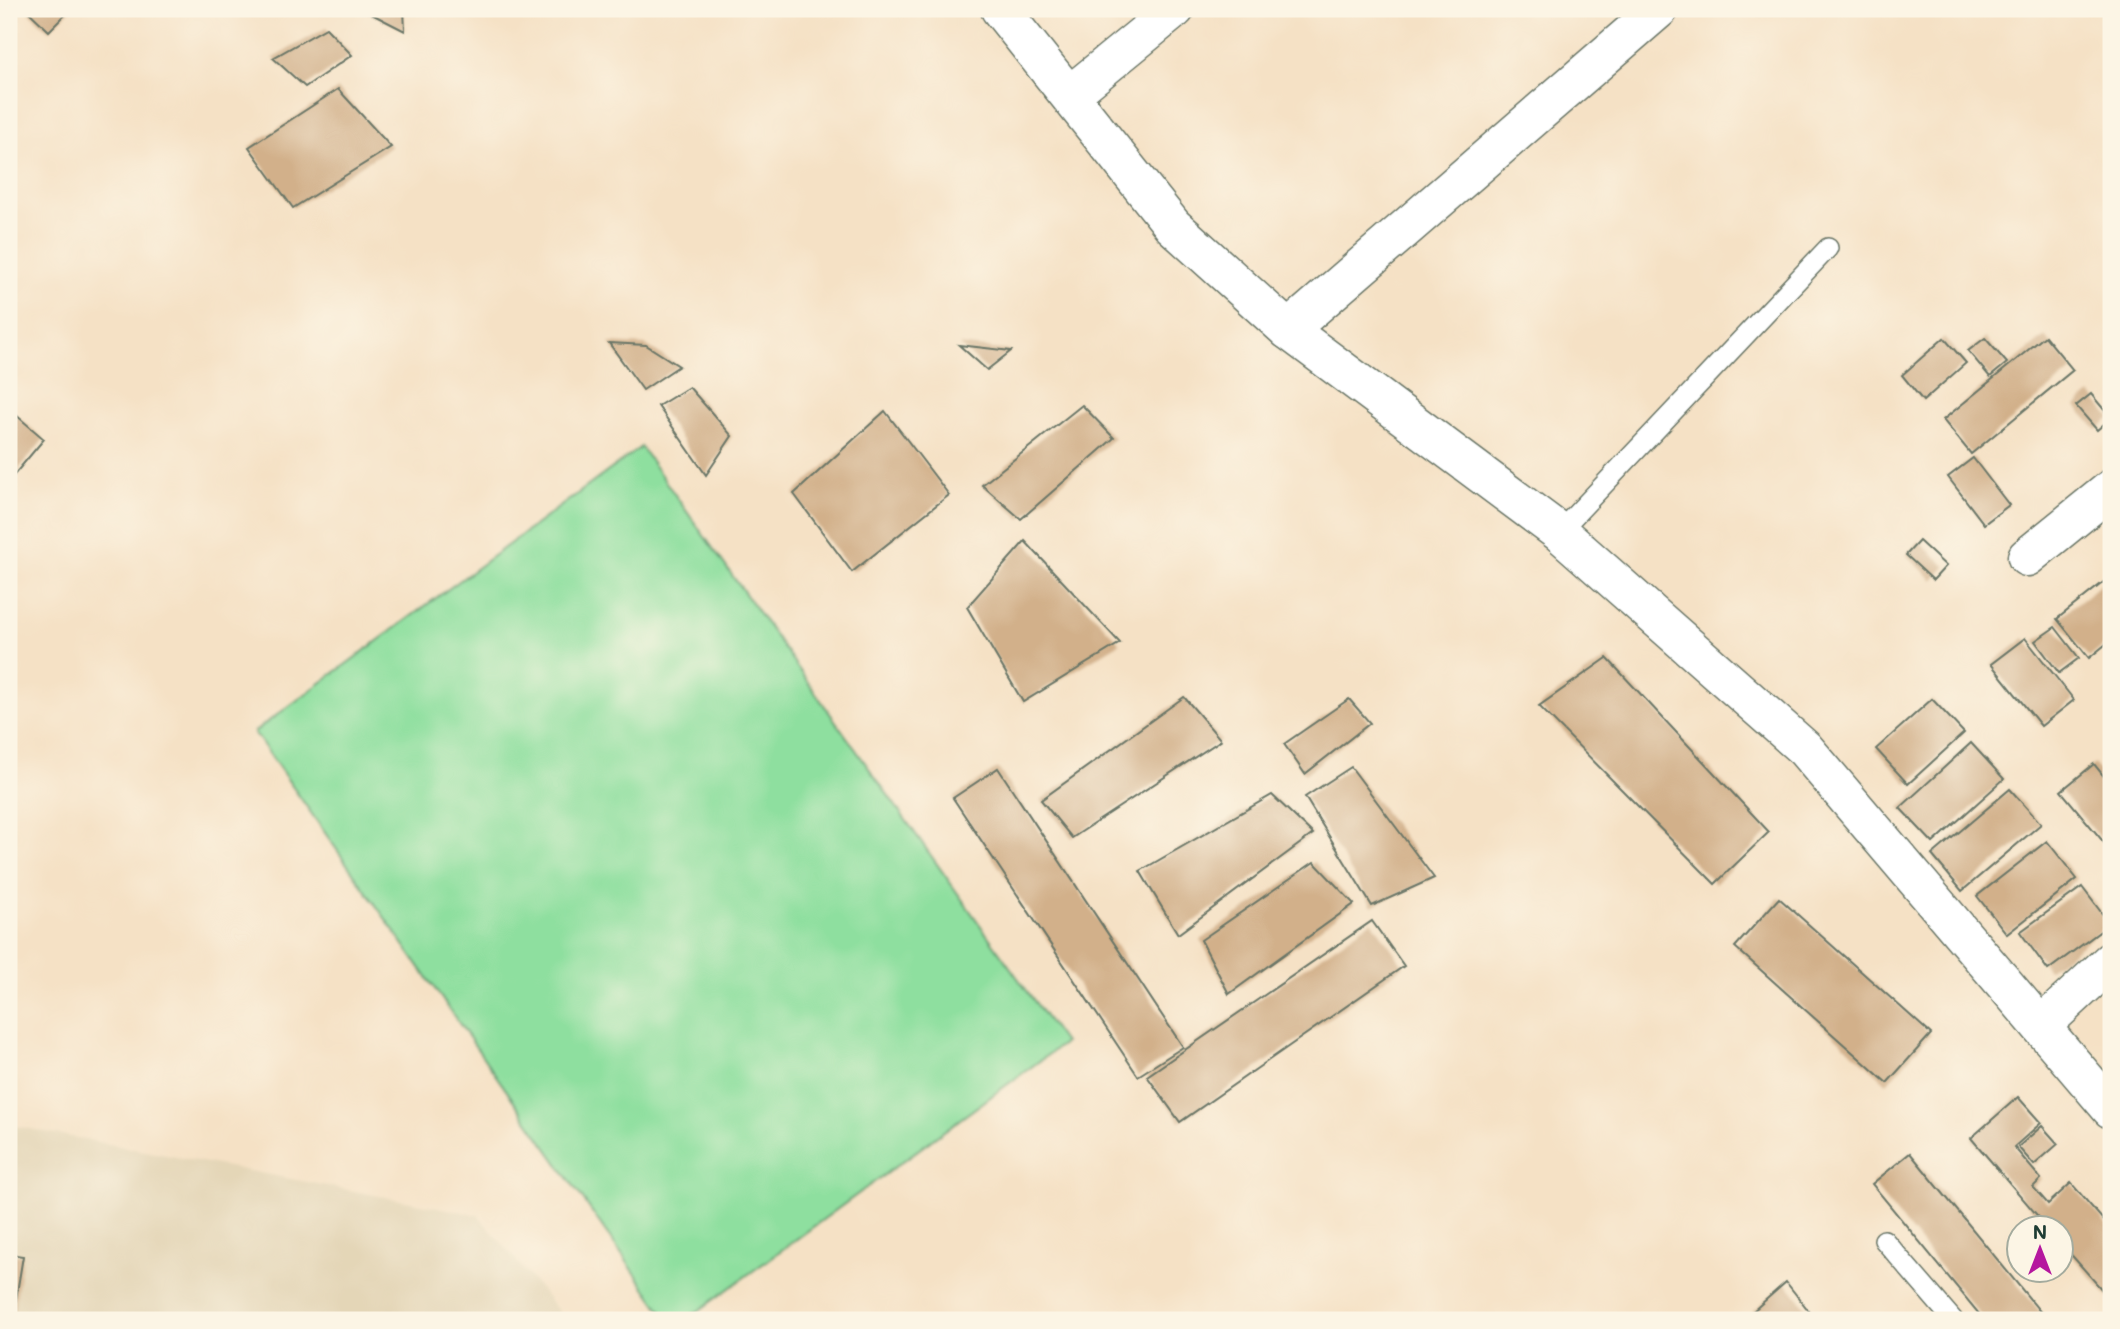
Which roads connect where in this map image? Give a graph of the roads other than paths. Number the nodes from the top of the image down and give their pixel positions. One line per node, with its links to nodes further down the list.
1 (1000, 9): 4 (street)
2 (1175, 9): 4 (street)
3 (1659, 9): 6 (street)
4 (1071, 94): 6 (street)
5 (1828, 248): 8 (lane)
6 (1288, 330): 8 (street)
7 (2111, 489): 9 (street)
8 (1559, 532): 11 (street)
9 (2027, 557)
10 (2111, 961): 11 (street)
11 (2042, 1026): 12 (street)
12 (2111, 1109)
13 (1884, 1240): 14 (lane)
14 (1953, 1320)

